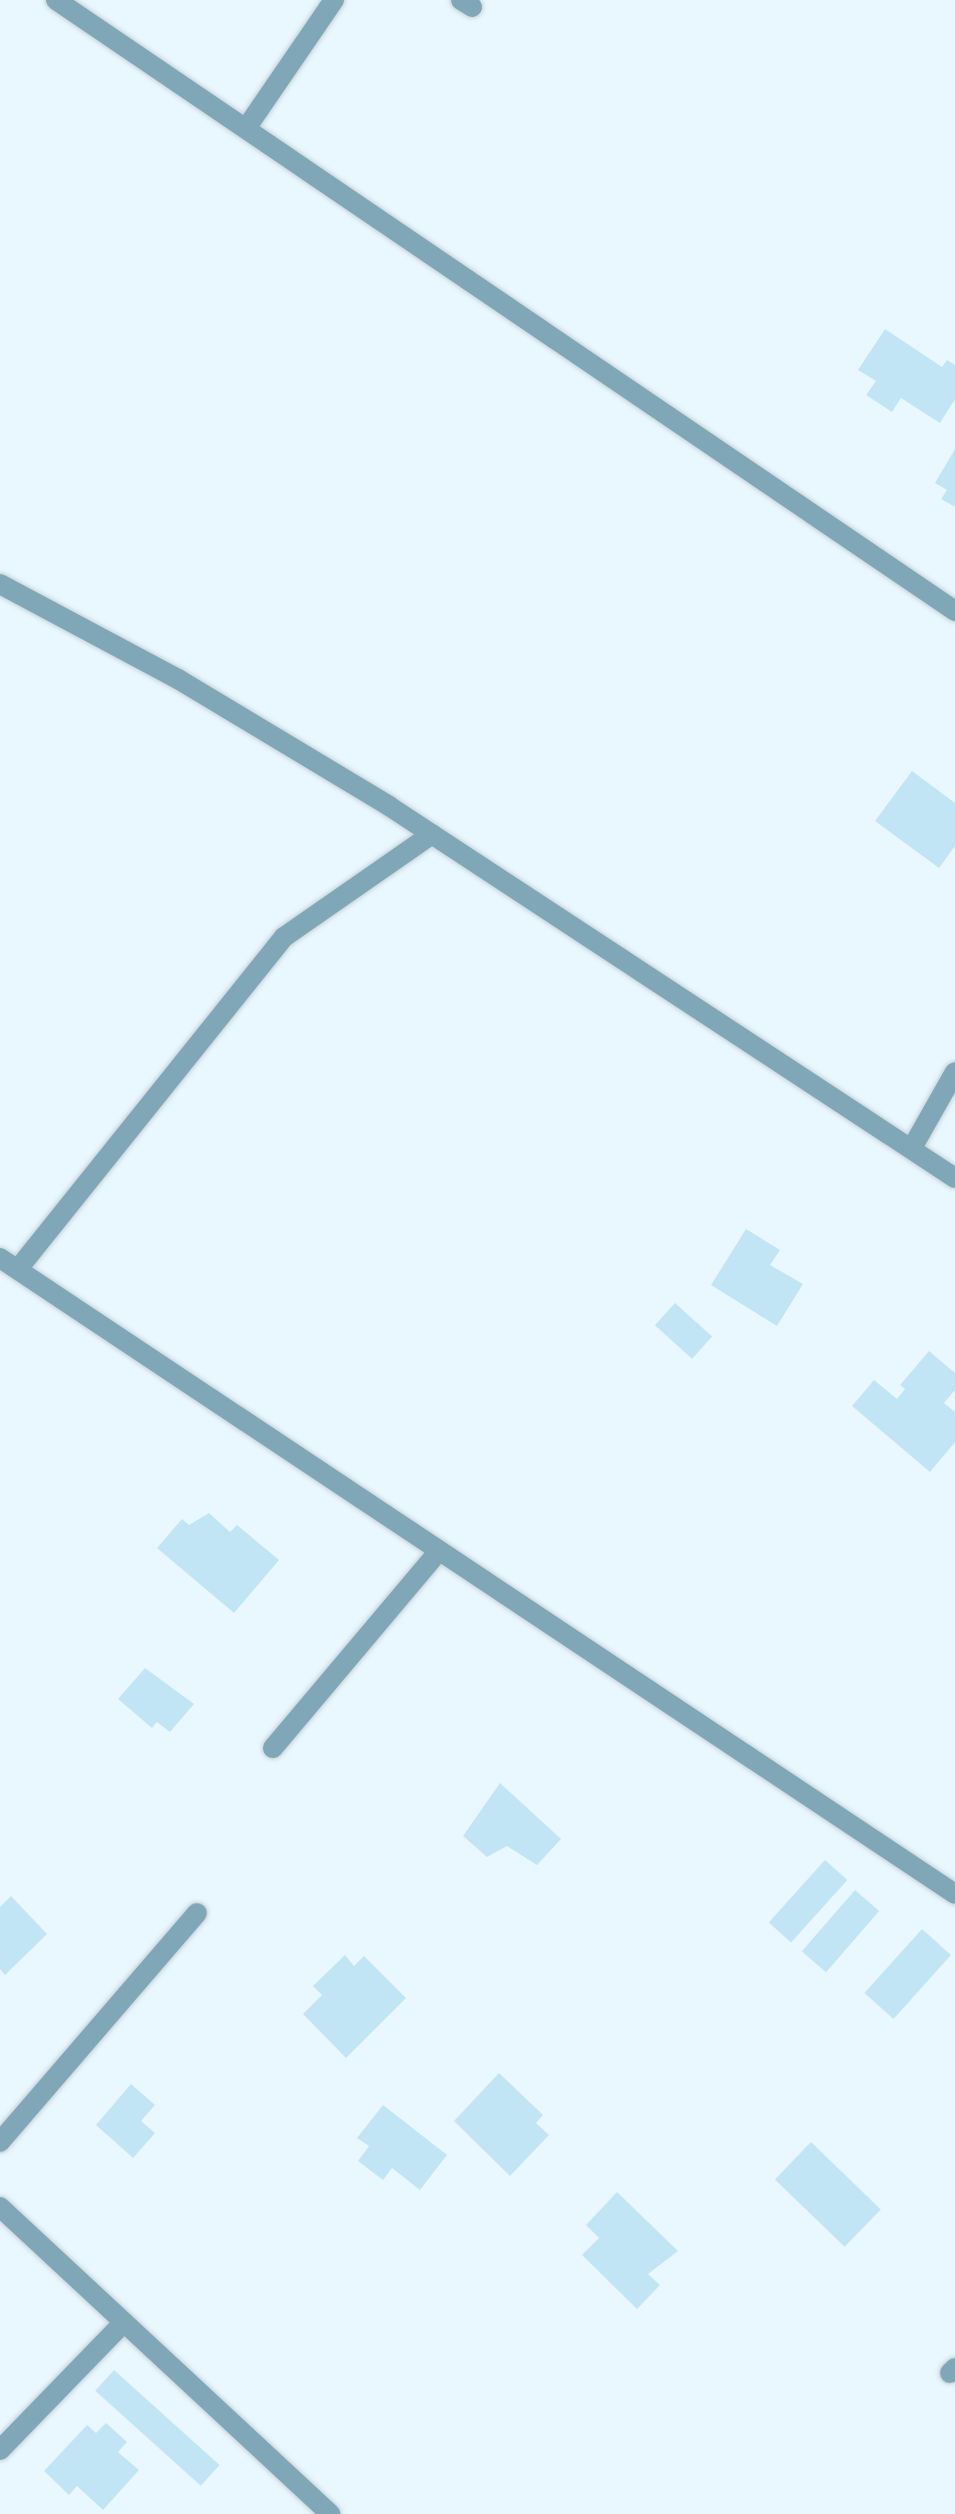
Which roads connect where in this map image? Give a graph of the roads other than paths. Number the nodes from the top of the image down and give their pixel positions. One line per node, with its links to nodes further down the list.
1 (56, 0): 3 (street)
2 (334, 0): 3 (street)
3 (247, 127): 5 (street)
4 (2, 588): 6 (street)
5 (955, 611)
6 (432, 834): 8 (street); 11 (street)
7 (955, 1072): 8 (street)
8 (912, 1148): 9 (street)
9 (955, 1178)
10 (0, 1258): 11 (street)
11 (18, 1269): 12 (street)
12 (439, 1551): 13 (street); 14 (street)
13 (273, 1748)
14 (955, 1894)
15 (197, 1913): 16 (street)
16 (0, 2142)
17 (0, 2207): 18 (street)
18 (124, 2322): 19 (street); 20 (street)
19 (0, 2450)
20 (330, 2514)

